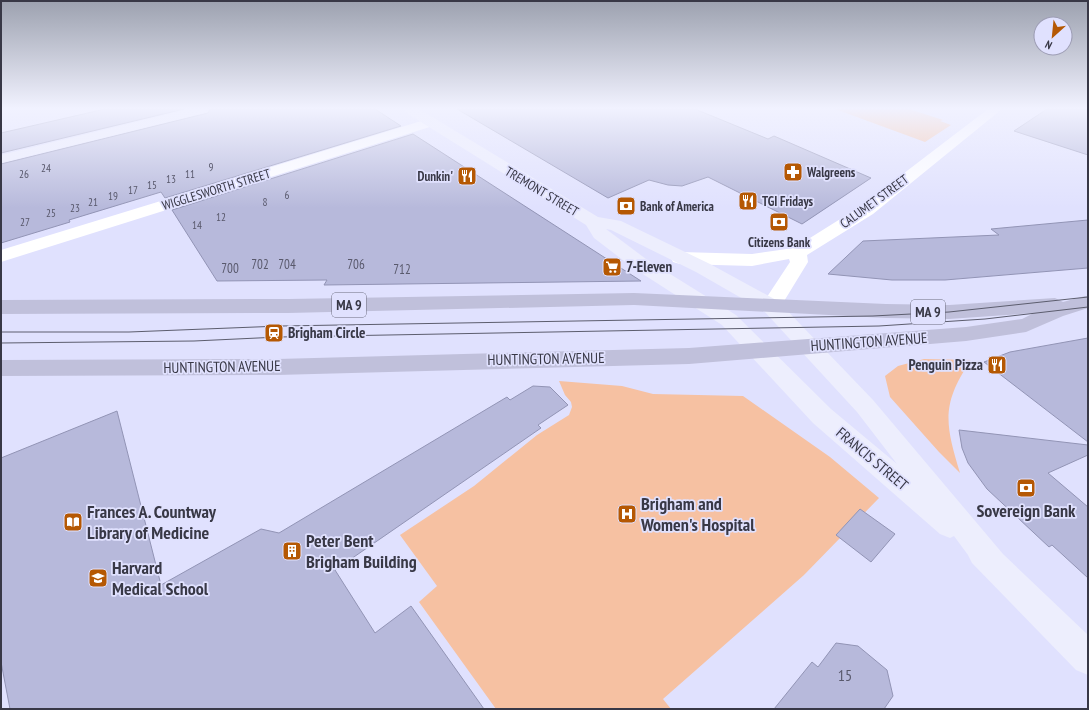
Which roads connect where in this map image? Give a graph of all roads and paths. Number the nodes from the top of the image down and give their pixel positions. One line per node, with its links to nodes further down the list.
1 (72, 142): 5 (main road)
2 (366, 142): 8 (street, WIGGLESWORTH STREET)
3 (464, 142): 6 (main road, TREMONT STREET)
4 (954, 142): 7 (street, CALUMET STREET)
5 (1, 160)
6 (593, 222): 9 (main road, TREMONT STREET); 10 (main road, TREMONT STREET)
7 (798, 253): 9 (street); 12 (street)
8 (1, 256)
9 (680, 258): 12 (main road, TREMONT STREET)
10 (698, 302): 12 (main road, HUNTINGTON AVENUE / MA 9); 13 (main road, HUNTINGTON AVENUE / MA 9); 15 (main road, TREMONT STREET)
11 (1087, 303): 12 (main road, HUNTINGTON AVENUE / MA 9); 14 (main road, HUNTINGTON AVENUE / MA 9)
12 (771, 306): 14 (main road, FRANCIS STREET)
13 (1, 307)
14 (808, 347): 15 (main road, HUNTINGTON AVENUE / MA 9); 17 (main road, FRANCIS STREET)
15 (758, 350): 16 (main road, HUNTINGTON AVENUE / MA 9); 17 (main road, FRANCIS STREET)
16 (1, 368)
17 (992, 562): 18 (main road, FRANCIS STREET)
18 (1088, 658)

